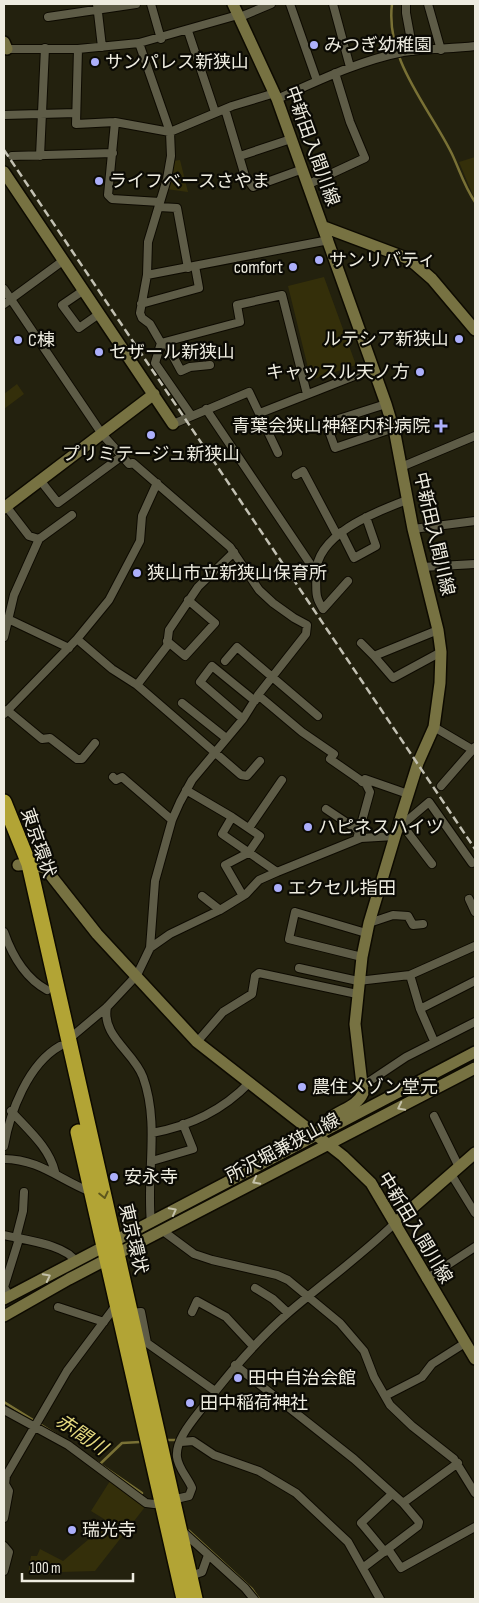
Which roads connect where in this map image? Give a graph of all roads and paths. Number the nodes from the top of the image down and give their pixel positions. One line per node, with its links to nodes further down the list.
1 (136, 4): 8 (street)
2 (151, 4): 12 (street)
3 (271, 4): 9 (street)
4 (290, 4): 23 (street)
5 (333, 4): 21 (street)
6 (406, 4): 20 (street)
7 (428, 4): 19 (street)
8 (97, 6): 10 (street); 16 (street)
9 (237, 12): 11 (street); 24 (main road, 中新田入間川線)
10 (48, 17)
11 (188, 31): 12 (street); 26 (street)
12 (161, 38): 13 (street)
13 (139, 43): 16 (street); 31 (street)
14 (5, 46): 17 (street)
15 (475, 46): 19 (street)
16 (102, 47): 18 (street)
17 (45, 48): 18 (street); 28 (street)
18 (78, 49): 27 (street)
19 (441, 50): 20 (street)
20 (413, 51): 21 (street)
21 (350, 67): 22 (street)
22 (335, 73): 23 (street); 39 (street)
23 (317, 81): 24 (street)
24 (276, 96): 25 (street); 32 (main road, 中新田入間川線)
25 (225, 109): 26 (street); 36 (street)
26 (215, 112): 31 (street)
27 (76, 113): 28 (street); 30 (street)
28 (42, 114): 29 (street); 35 (street)
29 (4, 115)
30 (115, 122): 31 (street); 33 (street)
31 (170, 132): 40 (street)
32 (292, 139): 36 (street); 37 (main road, 中新田入間川線)
33 (113, 153): 35 (street); 40 (street)
34 (12, 156): 35 (street)
35 (40, 156)
36 (240, 156): 37 (street)
37 (303, 169): 39 (main road, 中新田入間川線)
38 (4, 172): 43 (main road)
39 (309, 184): 41 (main road, 中新田入間川線)
40 (160, 204): 44 (street); 45 (street)
41 (324, 227): 42 (main road, 中新田入間川線); 51 (main road)
42 (329, 240): 44 (street); 54 (main road, 中新田入間川線)
43 (64, 260): 47 (main road); 48 (street)
44 (191, 267): 45 (street); 49 (street)
45 (147, 275): 49 (street)
46 (4, 289): 48 (street)
47 (84, 290): 50 (main road); 50 (street)
48 (7, 301): 63 (street)
49 (141, 304): 52 (street)
50 (100, 314): 55 (main road)
51 (475, 330)
52 (163, 343): 53 (street); 56 (street); 60 (street)
53 (210, 365)
54 (372, 369): 56 (street); 57 (main road, 中新田入間川線)
55 (154, 394): 61 (main road); 63 (main road)
56 (307, 394): 59 (street)
57 (386, 404): 62 (main road, 中新田入間川線); 62 (street)
58 (206, 409): 59 (street); 60 (street); 82 (street)
59 (260, 413): 65 (street)
60 (190, 415): 61 (street)
61 (173, 424)
62 (394, 428): 67 (main road, 中新田入間川線)
63 (102, 434): 66 (street); 69 (main road)
64 (475, 436): 67 (street)
65 (278, 453)
66 (122, 456): 69 (street); 70 (street)
67 (401, 467): 71 (main road, 中新田入間川線)
68 (296, 474): 77 (street)
69 (40, 480): 72 (main road)
70 (157, 483): 79 (street); 88 (street)
71 (407, 500): 74 (street); 76 (main road, 中新田入間川線)
72 (5, 506): 78 (street)
73 (72, 515): 78 (street)
74 (366, 517): 77 (street); 77 (street)
75 (475, 521): 76 (street)
76 (413, 528): 81 (main road, 中新田入間川線)
77 (339, 534): 82 (street)
78 (39, 539): 85 (street)
79 (234, 552): 84 (street); 95 (street)
80 (475, 564): 81 (street)
81 (422, 566): 86 (main road, 中新田入間川線)
82 (315, 571): 83 (street)
83 (348, 581)
84 (188, 600): 89 (street); 89 (street)
85 (8, 619): 87 (street); 91 (street)
86 (438, 630): 92 (main road, 中新田入間川線); 93 (street)
87 (4, 637)
88 (77, 639): 91 (street); 96 (street)
89 (167, 641): 96 (street)
90 (361, 643): 93 (street)
91 (69, 648): 99 (street)
92 (441, 652): 93 (street); 102 (main road, 中新田入間川線)
93 (374, 656)
94 (225, 661): 95 (street)
95 (272, 676): 97 (street); 100 (street)
96 (137, 685): 106 (street)
97 (257, 698): 101 (street); 101 (street); 110 (street)
98 (182, 703): 103 (street)
99 (6, 712): 104 (street)
100 (318, 716)
101 (243, 719): 103 (street)
102 (434, 726): 105 (street); 113 (main road, 中新田入間川線)
103 (226, 738): 106 (street)
104 (95, 743)
105 (474, 748): 111 (street)
106 (213, 753): 107 (street); 112 (street)
107 (260, 761)
108 (113, 777): 117 (street)
109 (282, 780): 120 (street)
110 (362, 782): 113 (street); 121 (street)
111 (441, 786)
112 (186, 790): 116 (street); 117 (street)
113 (408, 794): 118 (main road, 中新田入間川線)
114 (4, 802): 125 (highway, 東京環状)
115 (326, 809): 121 (street)
116 (232, 817): 120 (street); 123 (street)
117 (172, 820): 137 (street)
118 (401, 823): 122 (main road, 中新田入間川線); 124 (street); 126 (street)
119 (4, 825): 125 (highway, 東京環状)
120 (249, 828): 123 (street)
121 (358, 835): 122 (street); 127 (street)
122 (395, 836): 134 (main road, 中新田入間川線)
123 (250, 852): 127 (street); 129 (street)
124 (472, 863)
125 (24, 864): 140 (main road, 中新田入間川線); 144 (highway, 東京環状); 151 (highway, 東京環状)
126 (432, 864)
127 (277, 872): 129 (street)
128 (202, 896): 131 (street)
129 (243, 896): 131 (street)
130 (470, 899): 132 (street)
131 (220, 910): 137 (street)
132 (475, 912)
133 (422, 924): 134 (street)
134 (368, 928): 138 (main road, 中新田入間川線); 138 (street)
135 (4, 932): 144 (street)
136 (475, 946): 141 (street)
137 (150, 948): 140 (street)
138 (362, 957): 142 (main road, 中新田入間川線)
139 (299, 968): 142 (street)
140 (137, 975): 146 (street); 150 (main road, 中新田入間川線)
141 (410, 975): 142 (street); 147 (street)
142 (358, 981): 145 (main road, 中新田入間川線)
143 (475, 981): 147 (street)
144 (48, 990): 151 (highway, 東京環状)
145 (356, 994): 150 (street); 157 (main road, 中新田入間川線)
146 (107, 1007): 151 (street); 162 (street)
147 (420, 1009): 149 (street)
148 (475, 1022): 149 (street)
149 (434, 1041): 157 (street)
150 (197, 1042): 156 (main road, 中新田入間川線)
151 (64, 1043): 159 (street); 172 (highway, 東京環状); 180 (highway, 東京環状, one-way to 180)
152 (475, 1052): 158 (main road, 所沢堀兼狭山線)
153 (475, 1058): 154 (main road)
154 (475, 1062)
155 (475, 1068): 164 (main road, 所沢堀兼狭山線, one-way to 164)
156 (249, 1083): 161 (street); 163 (main road, 中新田入間川線)
157 (364, 1087): 158 (main road); 163 (main road)
158 (378, 1103): 163 (main road, 所沢堀兼狭山線)
159 (11, 1111): 165 (street); 170 (street)
160 (434, 1116): 169 (street)
161 (183, 1124): 162 (street); 168 (street)
162 (152, 1133): 168 (street)
163 (317, 1136): 164 (main road, 中新田入間川線); 174 (main road, 所沢堀兼狭山線, one-way to 163)
164 (328, 1144): 175 (main road, 中新田入間川線); 176 (main road, 所沢堀兼狭山線, one-way to 176)
165 (4, 1146)
166 (475, 1153): 169 (main road)
167 (4, 1159): 170 (street)
168 (152, 1161): 174 (street)
169 (455, 1170): 173 (street); 175 (main road)
170 (55, 1172): 172 (street)
171 (24, 1192): 178 (street)
172 (91, 1192): 180 (highway, 東京環状)
173 (475, 1213)
174 (151, 1223): 180 (main road, 所沢堀兼狭山線)
175 (395, 1223): 182 (main road, 中新田入間川線); 184 (street)
176 (163, 1231): 180 (main road, 所沢堀兼狭山線); 184 (street)
177 (4, 1235): 178 (street)
178 (18, 1239): 181 (street); 185 (street)
179 (475, 1247): 182 (street)
180 (111, 1250): 181 (main road); 186 (highway, 東京環状); 190 (highway, 東京環状); 192 (main road)
181 (76, 1262): 185 (main road, one-way to 181)
182 (426, 1279): 194 (main road, 中新田入間川線)
183 (255, 1288): 191 (street)
184 (308, 1297): 191 (street); 199 (street)
185 (6, 1300): 188 (main road)
186 (118, 1303): 193 (street); 206 (highway, 東京環状)
187 (58, 1307): 193 (street)
188 (4, 1310)
189 (192, 1312): 195 (street)
190 (130, 1313): 198 (street); 206 (highway, 東京環状)
191 (288, 1313): 195 (street)
192 (4, 1316)
193 (104, 1322): 201 (street)
194 (465, 1343): 196 (main road, 中新田入間川線); 199 (street)
195 (253, 1346): 197 (street)
196 (475, 1359)
197 (235, 1365): 198 (street); 205 (street)
198 (216, 1390): 202 (street)
199 (385, 1396): 203 (street)
200 (4, 1410): 201 (street)
201 (35, 1424): 206 (street); 208 (street)
202 (180, 1442): 206 (street); 214 (street)
203 (458, 1463): 204 (street); 207 (street)
204 (474, 1490)
205 (391, 1495): 207 (street); 212 (street)
206 (166, 1501): 209 (highway, 東京環状); 217 (highway, 東京環状)
207 (403, 1503): 212 (street)
208 (4, 1518)
209 (178, 1527): 213 (street); 216 (highway, 東京環状)
210 (475, 1527): 212 (street)
211 (4, 1546): 215 (street)
212 (386, 1550): 214 (street)
213 (214, 1557): 216 (street); 219 (street)
214 (364, 1567): 220 (street)
215 (4, 1571)
216 (190, 1576): 218 (highway, 東京環状)
217 (184, 1599)
218 (195, 1599)
219 (254, 1599)
220 (380, 1599)

